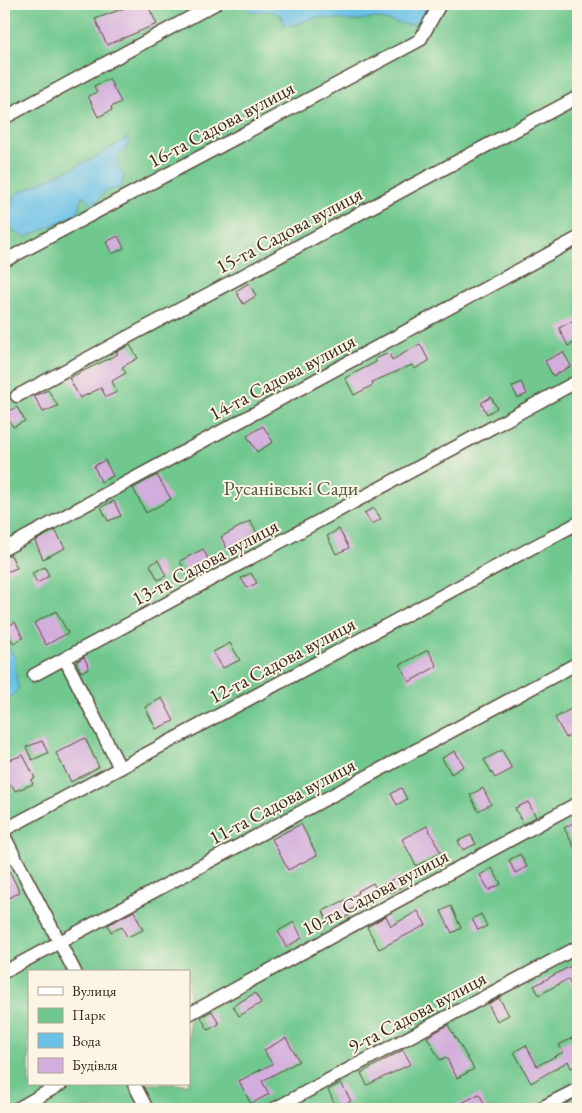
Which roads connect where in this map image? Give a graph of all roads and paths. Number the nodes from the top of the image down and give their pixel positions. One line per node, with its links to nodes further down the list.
1 (215, 4): 4 (street)
2 (440, 4): 6 (street, 16-та Садова вулиця)
3 (578, 97): 8 (street, 15-та Садова вулиця)
4 (4, 118)
5 (578, 238): 10 (street, 14-та Садова вулиця)
6 (4, 261)
7 (578, 381): 11 (street, 13-та Садова вулиця)
8 (17, 396)
9 (578, 522): 14 (street, 12-та Садова вулиця)
10 (4, 549)
11 (65, 659): 13 (street, 13-та Садова вулиця); 14 (street)
12 (578, 663): 18 (street, 11-та Садова вулиця)
13 (34, 675)
14 (120, 768): 16 (street, 12-та Садова вулиця)
15 (578, 803): 22 (street, 10-та Садова вулиця)
16 (4, 830)
17 (4, 836): 18 (street)
18 (60, 942): 20 (street); 21 (street, 11-та Садова вулиця)
19 (578, 947): 28 (street, 9-та Садова вулиця)
20 (74, 970)
21 (4, 972)
22 (190, 1013)
23 (57, 1086): 26 (street)
24 (135, 1086): 27 (street)
25 (578, 1089): 29 (street)
26 (17, 1109)
27 (147, 1109)
28 (274, 1109)
29 (539, 1109)

